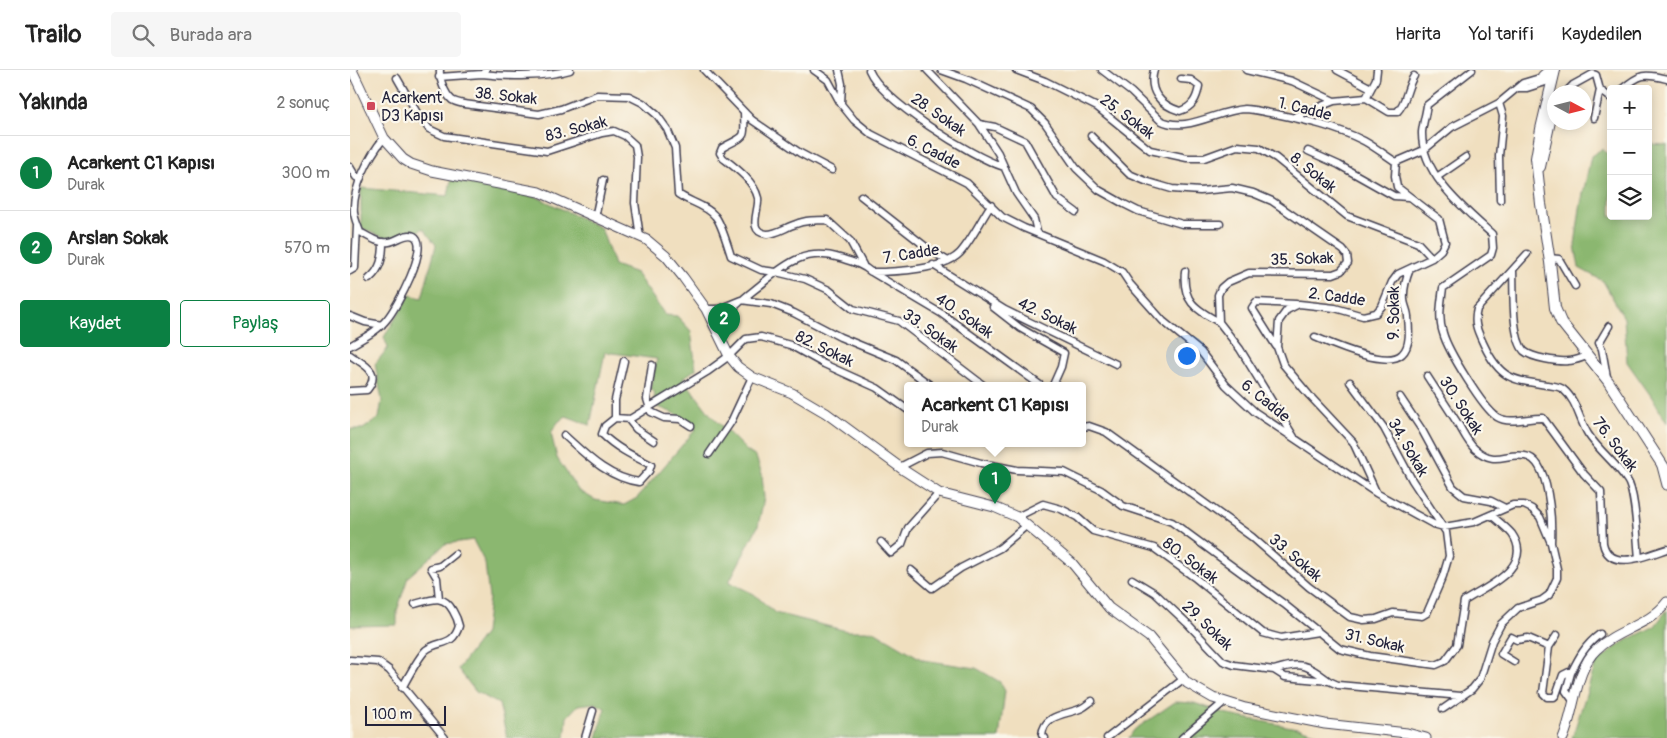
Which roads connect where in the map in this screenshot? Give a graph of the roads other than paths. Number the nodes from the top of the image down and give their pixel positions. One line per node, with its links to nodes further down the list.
1 (352, 70): 40 (main road)
2 (570, 70): 17 (street, 38. Sokak)
3 (704, 70): 33 (street)
4 (814, 70): 31 (street, 6. Cadde)
5 (839, 70): 31 (street)
6 (869, 70): 47 (street, 28. Sokak)
7 (927, 70): 37 (street)
8 (941, 70): 60 (street)
9 (1016, 70): 43 (street, 25. Sokak)
10 (1102, 70): 34 (street, 1. Cadde)
11 (1154, 70): 22 (street)
12 (1246, 70): 30 (street)
13 (1337, 70): 26 (street)
14 (1377, 70): 26 (street)
15 (1472, 70): 41 (street)
16 (484, 72): 17 (street, 38. Sokak); 18 (street, 38. Sokak)
17 (537, 72)
18 (439, 74): 74 (street, 38. Sokak)
19 (1414, 76): 29 (street)
20 (1552, 76): 32 (street)
21 (397, 78): 62 (street, 83. Sokak)
22 (1181, 79)
23 (1667, 79): 25 (street)
24 (1573, 85): 27 (street)
25 (1630, 85)
26 (1371, 88): 29 (street)
27 (1600, 90): 28 (street); 35 (street)
28 (1607, 95)
29 (1366, 98): 30 (street)
30 (1334, 100): 34 (street)
31 (841, 104): 56 (street, 6. Cadde)
32 (1498, 104): 41 (street); 55 (street)
33 (744, 112): 48 (street); 68 (street)
34 (1294, 118): 45 (street, 1. Cadde)
35 (1594, 118)
36 (1547, 121): 49 (main road)
37 (979, 124): 47 (street); 57 (street)
38 (1549, 130): 49 (main road)
39 (1091, 136): 83 (street, 35. Sokak)
40 (384, 138): 51 (street); 58 (main road)
41 (1424, 150): 45 (street); 50 (street)
42 (1308, 151): 54 (street)
43 (1169, 155): 65 (street, 8. Sokak)
44 (1466, 157): 50 (street)
45 (1396, 162): 54 (street)
46 (350, 167): 51 (street)
47 (1004, 167): 61 (street)
48 (832, 170)
49 (1538, 176): 66 (main road)
50 (1437, 177): 132 (street)
51 (360, 179): 59 (street)
52 (603, 180): 58 (street)
53 (861, 196): 67 (street)
54 (1408, 196): 65 (street)
55 (1500, 200)
56 (991, 205): 61 (street, 6. Cadde); 67 (street, 7. Cadde)
57 (1076, 212)
58 (595, 218): 62 (main road)
59 (357, 222): 63 (street); 71 (street)
60 (1220, 224)
61 (1037, 232): 113 (street, 6. Cadde)
62 (640, 237): 81 (main road)
63 (384, 242): 76 (street); 85 (street)
64 (1527, 254): 73 (street, 76. Sokak)
65 (1432, 258): 70 (street, 2. Cadde)
66 (1550, 258): 77 (street); 92 (main road)
67 (948, 261): 69 (street, 7. Cadde)
68 (863, 265): 74 (street, 7. Cadde); 75 (street, 7. Cadde)
69 (933, 265): 75 (street, 7. Cadde); 78 (street, 42. Sokak)
70 (1410, 269): 80 (street, 2. Cadde); 87 (street, 9. Sokak)
71 (350, 270)
72 (1185, 271): 83 (street)
73 (1513, 271): 92 (street); 132 (street, 76. Sokak)
74 (776, 272): 79 (street, 7. Cadde); 100 (street, 33. Sokak)
75 (871, 272): 101 (street, 40. Sokak)
76 (369, 280)
77 (1575, 286)
78 (969, 289): 94 (street, 42. Sokak); 102 (street, 42. Sokak)
79 (741, 300): 81 (street); 84 (street, 7. Cadde); 99 (street)
80 (1299, 304): 89 (street, 2. Cadde); 89 (street, 2. Cadde)
81 (706, 309): 84 (main road)
82 (350, 316): 85 (street)
83 (1219, 322): 113 (street)
84 (713, 324): 91 (main road)
85 (382, 325): 88 (street)
86 (1609, 326): 98 (street)
87 (1315, 337)
88 (350, 346)
89 (1277, 347): 121 (street, 2. Cadde)
90 (350, 355): 104 (street)
91 (728, 356): 97 (main road); 106 (street, 82. Sokak); 107 (street)
92 (1587, 356): 98 (main road)
93 (624, 361): 108 (street)
94 (1116, 364)
95 (652, 365): 107 (street)
96 (1427, 376): 129 (street, 30. Sokak)
97 (752, 377): 115 (street); 118 (main road)
98 (1608, 381): 116 (main road)
99 (926, 382)
100 (979, 382)
101 (1036, 382)
102 (1054, 382)
103 (1350, 382): 127 (street, 34. Sokak)
104 (350, 391)
105 (1400, 397): 123 (street)
106 (904, 407)
107 (649, 408): 109 (street); 110 (street)
108 (615, 418): 109 (street); 112 (street)
109 (628, 419): 114 (street)
110 (691, 426)
111 (1086, 426): 127 (street, 33. Sokak)
112 (564, 435)
113 (1296, 440): 121 (street, 6. Cadde)
114 (654, 441)
115 (709, 454)
116 (1657, 454): 117 (main road); 119 (main road); 120 (main road)
117 (1667, 466)
118 (900, 467): 122 (main road); 140 (street, 31. Sokak)
119 (1667, 472)
120 (1667, 485)
121 (1376, 492): 127 (street, 6. Cadde)
122 (939, 493): 125 (main road); 128 (street)
123 (1505, 508): 124 (street); 129 (street)
124 (1491, 515): 127 (street); 140 (street, 31. Sokak)
125 (1017, 517): 126 (main road); 140 (street, 80. Sokak)
126 (1026, 526): 133 (street); 148 (main road)
127 (1444, 527)
128 (881, 542)
129 (1550, 543): 151 (street)
130 (1667, 549): 132 (street)
131 (455, 554): 136 (street)
132 (1639, 558)
133 (912, 570)
134 (1132, 579): 146 (street, 29. Sokak)
135 (1667, 594): 139 (main road)
136 (440, 599): 138 (street); 150 (street)
137 (1667, 602): 139 (main road)
138 (415, 604)
139 (1647, 620): 154 (main road)
140 (1318, 632)
141 (1600, 634): 147 (street)
142 (1557, 635): 143 (street)
143 (1549, 647): 145 (street); 147 (street)
144 (350, 660): 150 (street)
145 (1514, 662)
146 (1274, 670): 149 (street, 29. Sokak); 149 (street, 29. Sokak)
147 (1571, 673): 154 (street)
148 (1182, 680): 153 (main road); 160 (street)
149 (1329, 682): 151 (street, 29. Sokak)
150 (402, 688): 158 (street)
151 (1462, 696): 155 (street)
152 (1092, 701): 157 (street)
153 (1224, 702): 161 (street); 162 (main road)
154 (1574, 702): 163 (main road); 164 (main road)
155 (1443, 709)
156 (593, 711): 159 (street)
157 (1042, 737)
158 (445, 738)
159 (585, 738)
160 (1107, 738)
161 (1182, 738)
162 (1426, 738)
163 (1563, 738)
164 (1567, 738)

